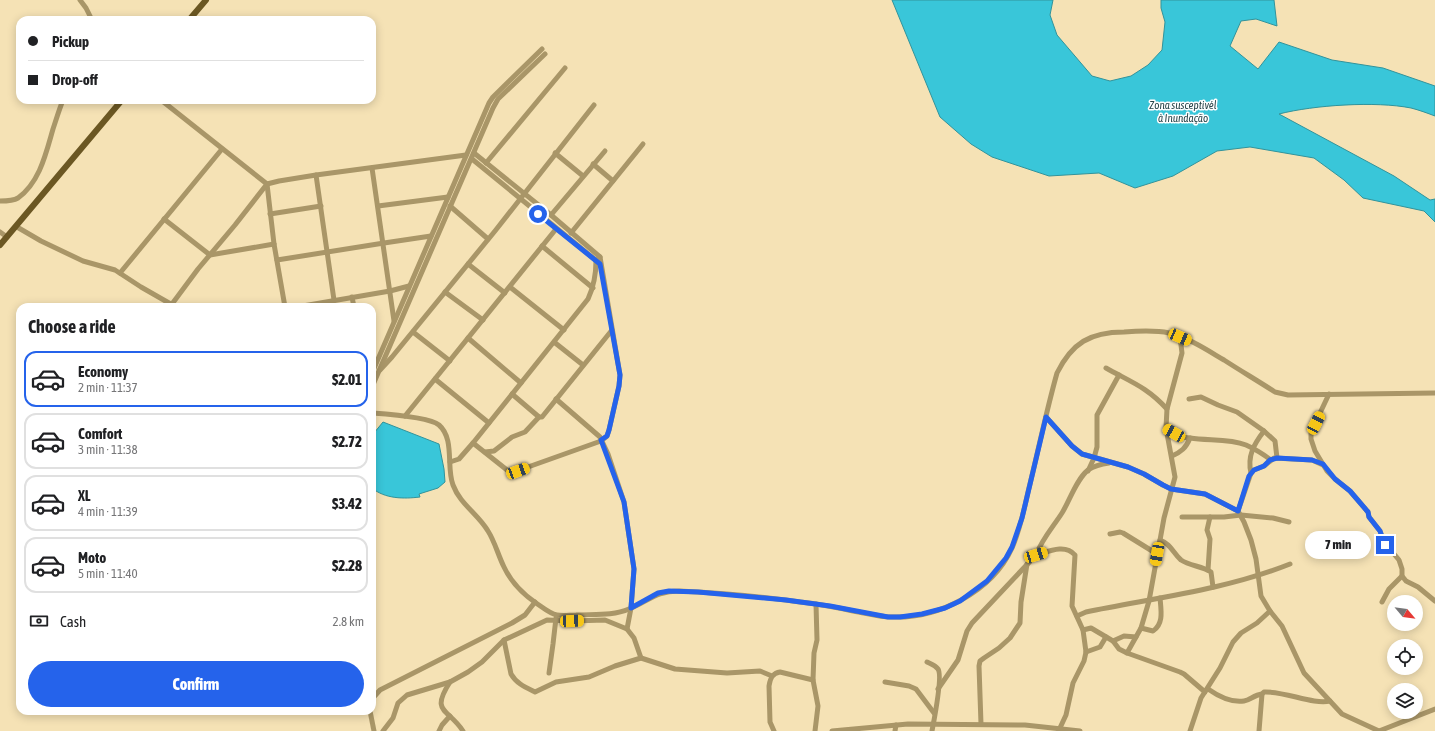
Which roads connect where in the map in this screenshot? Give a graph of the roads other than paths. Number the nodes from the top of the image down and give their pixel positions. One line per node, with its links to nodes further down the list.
1 (80, 0): 3 (street)
2 (206, 0): 4 (main road)
3 (90, 16)
4 (192, 16)
5 (565, 68): 17 (street)
6 (62, 104): 27 (street)
7 (119, 104): 34 (main road)
8 (166, 104): 11 (street)
9 (594, 105): 14 (street)
10 (643, 144): 22 (street)
11 (222, 149): 23 (street); 33 (street)
12 (605, 150): 18 (street)
13 (474, 153): 15 (street); 16 (street); 17 (street)
14 (556, 153): 21 (street); 24 (street)
15 (466, 155): 19 (street); 25 (street)
16 (472, 159): 26 (street); 30 (street)
17 (486, 163): 24 (street)
18 (593, 164): 21 (street); 22 (street)
19 (372, 168): 20 (street); 29 (street)
20 (316, 175): 23 (street); 28 (street)
21 (584, 176): 32 (street)
22 (613, 181): 37 (street)
23 (267, 184): 31 (street); 46 (street)
24 (524, 193): 26 (street); 32 (street)
25 (448, 197): 29 (street); 38 (street)
26 (519, 198): 35 (street); 40 (street)
27 (0, 201)
28 (321, 206): 31 (street); 45 (street)
29 (378, 206): 41 (street)
30 (450, 206): 40 (street); 75 (street)
31 (270, 214): 42 (street)
32 (551, 215): 37 (street)
33 (164, 219): 46 (street); 50 (street)
34 (17, 227): 39 (main road); 50 (street)
35 (556, 229): 44 (street); 48 (street)
36 (0, 232): 39 (street)
37 (571, 232): 48 (street)
38 (431, 236): 41 (street); 51 (street)
39 (7, 237): 43 (main road)
40 (488, 239): 49 (street)
41 (384, 242): 45 (street); 54 (street)
42 (274, 244): 46 (street); 47 (street)
43 (0, 246)
44 (542, 246): 52 (street); 53 (street)
45 (327, 252): 47 (street); 58 (street)
46 (210, 255): 60 (street)
47 (277, 260): 61 (street)
48 (599, 261): 53 (street); 67 (street)
49 (468, 264): 55 (street); 56 (street)
50 (120, 273): 59 (street)
51 (409, 286): 54 (street); 65 (street)
52 (510, 286): 56 (street); 66 (street)
53 (593, 288): 66 (street)
54 (390, 291): 57 (street); 65 (street)
55 (446, 292): 64 (street); 68 (street)
56 (505, 293): 64 (street)
57 (352, 297): 58 (street); 63 (street)
58 (334, 300): 62 (street)
59 (169, 303)
60 (176, 303)
61 (284, 303)
62 (318, 303)
63 (353, 303)
64 (483, 320): 70 (street)
65 (394, 322): 73 (street)
66 (564, 330): 71 (street)
67 (612, 330): 74 (street); 95 (street)
68 (413, 332): 72 (street); 77 (street)
69 (1180, 337): 83 (street); 86 (street); 90 (street)
70 (468, 338): 72 (street); 80 (street)
71 (554, 342): 74 (street); 80 (street)
72 (450, 360): 79 (street)
73 (376, 365)
74 (583, 365): 84 (street)
75 (376, 366)
76 (1106, 368): 78 (street)
77 (376, 370)
78 (1119, 375): 86 (street); 100 (street)
79 (435, 379): 88 (street); 91 (street)
80 (521, 383): 82 (street)
81 (1435, 393): 83 (street)
82 (512, 394): 89 (street); 91 (street)
83 (1329, 394): 105 (street)
84 (556, 399): 89 (street); 95 (street)
85 (1189, 399): 93 (street)
86 (1167, 409): 92 (street)
87 (376, 413): 88 (street)
88 (405, 416): 103 (street)
89 (539, 417): 98 (street)
90 (1046, 417): 100 (street); 128 (street)
91 (489, 423): 96 (street)
92 (1166, 428): 94 (street); 99 (street)
93 (1264, 431): 97 (street); 101 (street)
94 (1190, 438): 97 (street); 99 (street)
95 (601, 440): 98 (street); 129 (street)
96 (473, 443): 98 (street); 103 (street)
97 (1252, 448): 102 (street); 107 (street)
98 (485, 452)
99 (1172, 456): 108 (street)
100 (1094, 458): 104 (street); 106 (street)
101 (1277, 458): 102 (street); 105 (street)
102 (1270, 460): 107 (street)
103 (450, 462): 126 (street)
104 (1110, 462): 106 (street); 108 (street)
105 (1323, 464): 121 (street)
106 (1088, 471): 116 (street)
107 (1251, 473): 109 (street)
108 (1171, 489): 109 (street); 114 (street)
109 (1239, 513): 111 (street); 112 (street); 120 (street)
110 (1182, 517): 111 (street)
111 (1210, 517): 119 (street)
112 (1288, 522)
113 (1110, 534): 115 (street)
114 (1160, 540): 115 (street); 119 (street)
115 (1157, 554): 124 (street)
116 (1036, 555): 117 (street); 131 (street)
117 (1027, 564): 149 (street); 158 (street)
118 (1290, 564): 120 (street)
119 (1208, 570): 122 (street)
120 (1257, 575): 122 (street); 130 (street)
121 (1402, 576): 125 (street); 127 (street)
122 (1213, 587): 123 (street)
123 (1160, 598): 124 (street); 133 (street)
124 (1149, 601): 131 (street); 133 (street)
125 (1435, 601)
126 (535, 602): 132 (street); 151 (street)
127 (1382, 602)
128 (816, 604): 129 (street); 146 (street)
129 (631, 608): 132 (street); 134 (street)
130 (1270, 611): 150 (street); 153 (street)
131 (1077, 616): 135 (street)
132 (556, 618): 134 (street); 138 (street); 144 (street)
133 (1141, 628): 137 (street)
134 (627, 629): 142 (street)
135 (1083, 630): 136 (street); 140 (street)
136 (1106, 637): 139 (street); 140 (street)
137 (1136, 637): 139 (street); 141 (street)
138 (504, 640): 142 (street); 147 (street)
139 (1113, 641): 141 (street)
140 (1086, 652): 162 (street)
141 (1128, 653): 150 (street)
142 (642, 658): 145 (street)
143 (927, 662): 149 (street)
144 (549, 673)
145 (772, 676): 146 (street); 167 (street)
146 (813, 680): 168 (street)
147 (450, 682): 157 (street); 164 (street)
148 (885, 682): 155 (street)
149 (938, 689): 155 (street)
150 (1206, 691): 152 (street); 174 (street)
151 (376, 694)
152 (1262, 694): 153 (street); 175 (street)
153 (1330, 701): 176 (street)
154 (1435, 709): 176 (street)
155 (934, 713): 160 (street)
156 (371, 715): 163 (street)
157 (450, 716): 165 (street); 166 (street)
158 (981, 724): 160 (street); 161 (street)
159 (896, 725): 160 (street); 169 (street); 170 (street)
160 (933, 725): 171 (street)
161 (1007, 725): 162 (street); 172 (street)
162 (1059, 730): 173 (street)
163 (374, 731)
164 (383, 731)
165 (439, 731)
166 (463, 731)
167 (774, 731)
168 (814, 731)
169 (832, 731)
170 (895, 731)
171 (932, 731)
172 (1006, 731)
173 (1080, 731)
174 (1190, 731)
175 (1259, 731)
176 (1379, 731)

